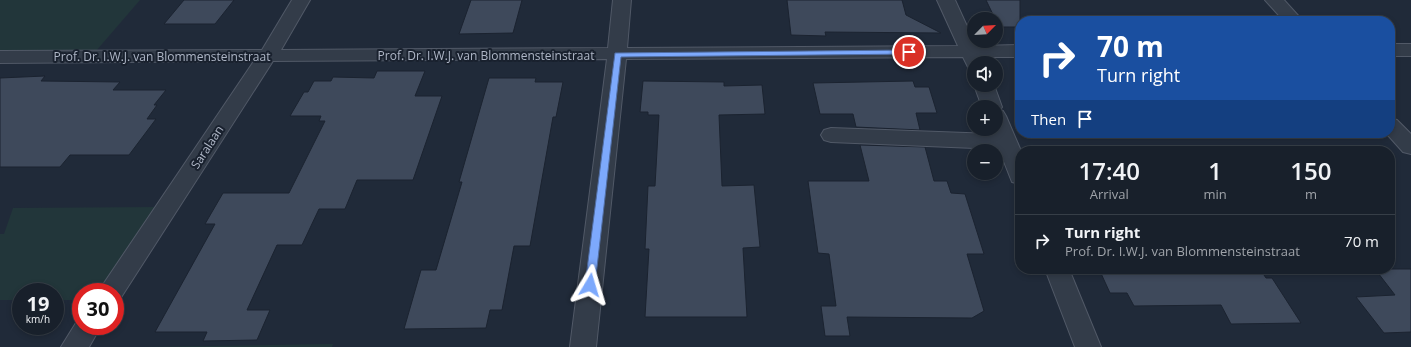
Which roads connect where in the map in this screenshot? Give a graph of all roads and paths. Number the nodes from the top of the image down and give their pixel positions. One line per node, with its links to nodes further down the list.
1 (301, 0): 10 (street, Saralaan)
2 (622, 0): 9 (street)
3 (946, 0): 11 (street)
4 (1274, 0): 5 (street)
5 (1289, 16)
6 (1395, 50): 7 (street)
7 (1411, 50)
8 (1015, 52): 12 (street, Prof. Dr. I.W.J. van Blommensteinstraat)
9 (617, 54): 10 (street, Prof. Dr. I.W.J. van Blommensteinstraat); 14 (street, Prof. Dr. I.W.J. van Blommensteinstraat); 25 (street)
10 (268, 55): 13 (street, Prof. Dr. I.W.J. van Blommensteinstraat); 22 (street, Saralaan)
11 (973, 56)
12 (981, 56)
13 (0, 57)
14 (967, 57)
15 (1395, 129): 19 (street)
16 (1003, 133): 18 (street)
17 (831, 135): 18 (street)
18 (1007, 142): 20 (street)
19 (1411, 147)
20 (1015, 163)
21 (1059, 274): 26 (street)
22 (117, 283)
23 (82, 335): 24 (street)
24 (74, 347)
25 (583, 347)
26 (1088, 347)

